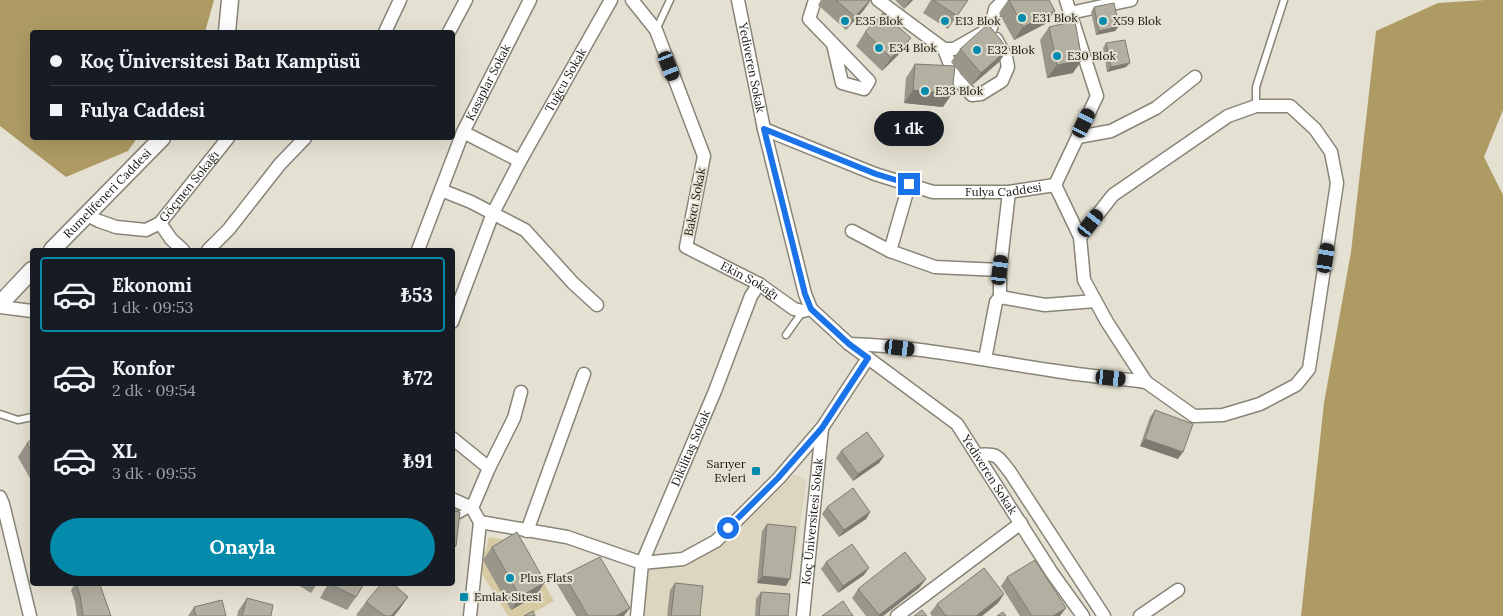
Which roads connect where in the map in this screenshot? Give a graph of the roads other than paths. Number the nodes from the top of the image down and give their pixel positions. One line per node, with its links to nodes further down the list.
1 (230, 0): 17 (street)
2 (400, 0): 18 (street)
3 (466, 0): 19 (street)
4 (530, 0): 26 (street, Kasaplar Sokak)
5 (611, 0): 31 (street, Tuğcu Sokak)
6 (632, 0): 20 (street)
7 (670, 0): 20 (lane)
8 (738, 0): 25 (street, Yediveren Sokak)
9 (815, 0): 21 (street)
10 (878, 0): 22 (street)
11 (1004, 0): 16 (street)
12 (1066, 0): 15 (street, Fulya Caddesi)
13 (1131, 0): 15 (street)
14 (1284, 0): 24 (lane)
15 (1070, 13): 27 (street, Fulya Caddesi)
16 (990, 28): 22 (street); 22 (street)
17 (227, 30)
18 (386, 30)
19 (451, 30)
20 (656, 30): 41 (street, Bakıcı Sokak)
21 (833, 44)
22 (944, 49)
23 (1195, 77): 27 (street)
24 (1256, 106): 40 (street); 62 (street)
25 (764, 129): 32 (street, Fulya Caddesi); 54 (street, Yediveren Sokak)
26 (463, 132): 31 (street); 34 (street, Kasaplar Sokak)
27 (1078, 136): 33 (street, Fulya Caddesi)
28 (160, 140): 37 (street, Rumelifeneri Caddesi)
29 (226, 140): 38 (street, Göçmen Sokağı)
30 (303, 140): 44 (street)
31 (520, 161): 36 (street, Tuğcu Sokak)
32 (909, 184): 35 (street, Fulya Caddesi); 46 (street)
33 (1055, 185): 35 (street, Fulya Caddesi); 40 (street)
34 (441, 190): 36 (street); 45 (street, Kasaplar Sokak)
35 (1009, 192): 47 (street)
36 (493, 213): 53 (street); 56 (street, Tuğcu Sokak)
37 (87, 215): 38 (street, Göçmen Sokağı); 42 (street, Rumelifeneri Caddesi)
38 (160, 223): 43 (street)
39 (852, 231): 46 (street)
40 (1080, 237): 51 (street)
41 (686, 247): 49 (street, Ekin Sokağı)
42 (54, 248)
43 (181, 248)
44 (210, 248)
45 (419, 248)
46 (890, 251): 47 (street)
47 (1000, 270): 50 (street)
48 (30, 272): 52 (street)
49 (759, 284): 54 (street, Ekin Sokağı); 77 (street, Dikilitaş Sokak)
50 (1000, 298): 51 (street); 60 (street)
51 (1095, 301): 62 (street)
52 (0, 305): 55 (street)
53 (597, 305)
54 (807, 310): 57 (lane); 58 (street, Yediveren Sokak)
55 (30, 311)
56 (455, 314)
57 (786, 335)
58 (849, 344): 59 (street, Yediveren Sokak); 60 (street)
59 (868, 358): 66 (street); 68 (street, Yediveren Sokak)
60 (985, 359): 62 (street)
61 (584, 374): 76 (street)
62 (1146, 382)
63 (521, 392): 69 (street)
64 (0, 414): 65 (lane)
65 (30, 417)
66 (822, 428): 77 (street); 82 (street, Koç Üniversitesi Sokak)
67 (455, 440): 69 (street)
68 (977, 455): 75 (street, Yediveren Sokak); 85 (street)
69 (489, 468): 72 (street)
70 (455, 500): 72 (street)
71 (1, 504): 79 (street)
72 (472, 508): 73 (lane); 74 (street)
73 (455, 514)
74 (480, 522): 76 (street); 80 (street)
75 (1021, 523): 83 (street); 84 (street, Yediveren Sokak)
76 (527, 530): 77 (street)
77 (642, 563): 81 (street, Dikilitaş Sokak)
78 (1178, 590): 86 (street)
79 (30, 616)
80 (470, 616)
81 (637, 616)
82 (803, 616)
83 (897, 616)
84 (1083, 616)
85 (1104, 616)
86 (1140, 616)

